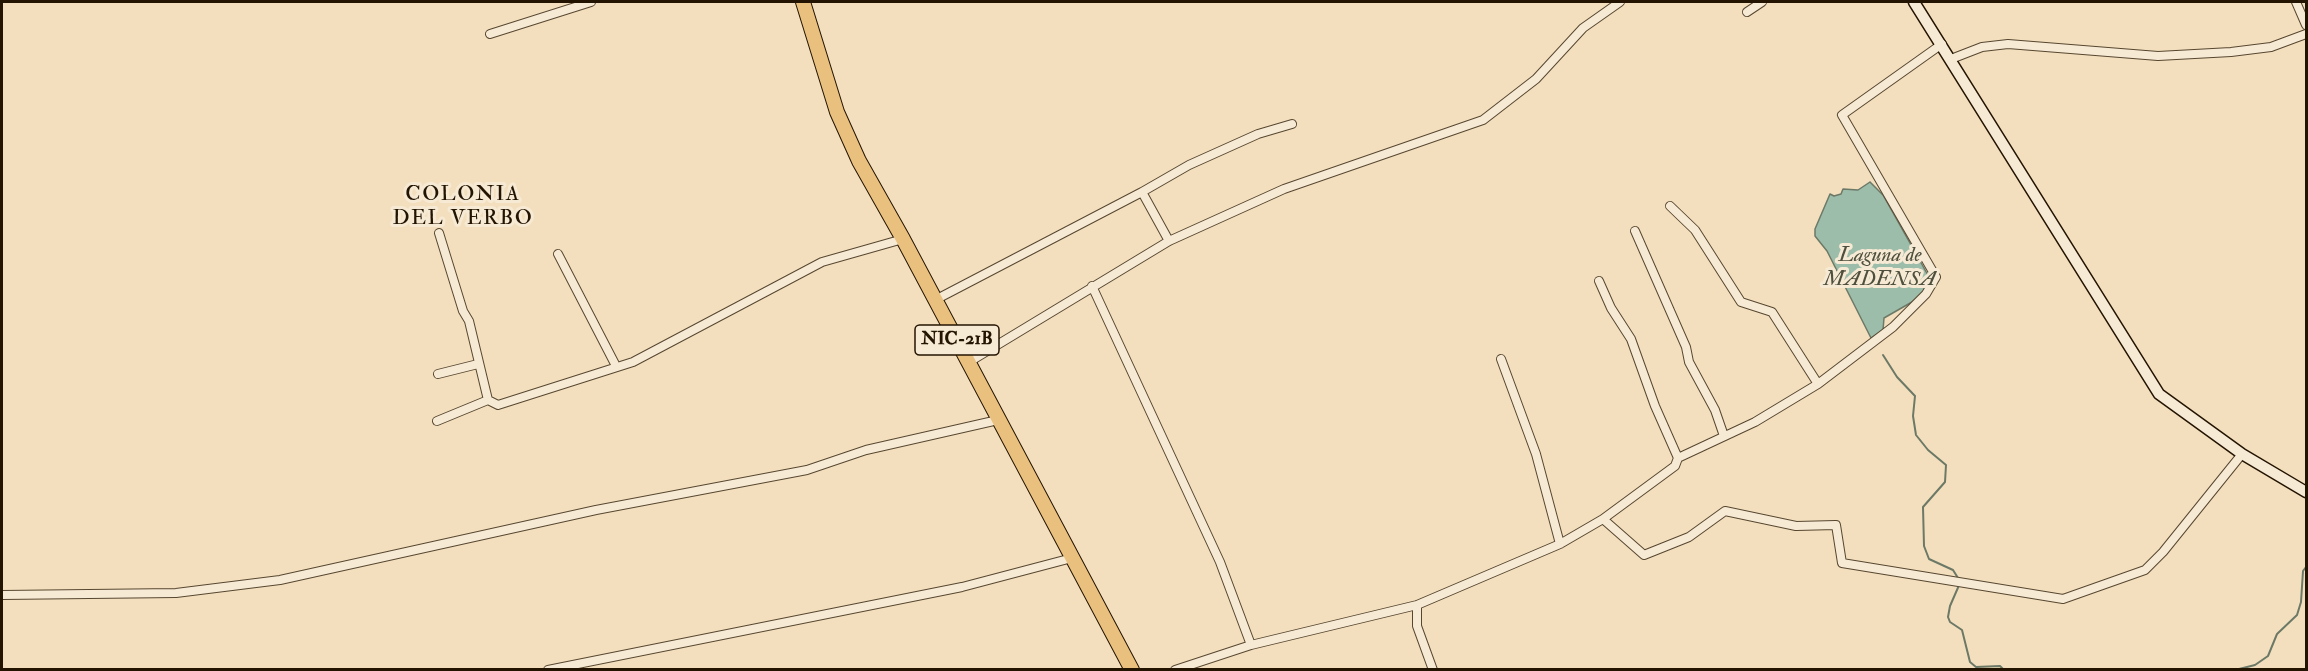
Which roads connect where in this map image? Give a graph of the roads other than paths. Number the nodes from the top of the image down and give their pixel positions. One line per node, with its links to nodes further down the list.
1 (591, 2): 9 (street)
2 (803, 2): 18 (highway, NIC-21B)
3 (1620, 2): 19 (street)
4 (1762, 2): 7 (street)
5 (1914, 2): 11 (street)
6 (2296, 2): 8 (street)
7 (1747, 12)
8 (2307, 25)
9 (490, 34)
10 (2307, 34): 12 (street)
11 (1942, 44): 12 (street); 29 (street)
12 (1951, 59): 34 (street)
13 (1292, 124): 14 (street)
14 (1142, 192): 19 (street); 23 (street)
15 (1670, 206): 29 (street)
16 (1635, 231): 33 (street)
17 (439, 233): 26 (street)
18 (903, 239): 23 (highway, NIC-21B); 27 (street)
19 (1169, 241): 22 (street)
20 (558, 254): 27 (street)
21 (1599, 281): 35 (street)
22 (1092, 286): 25 (street); 42 (street)
23 (935, 300): 25 (highway, NIC-21B)
24 (1501, 359): 38 (street)
25 (969, 363): 31 (highway, NIC-21B)
26 (478, 364): 28 (street); 30 (street)
27 (616, 366): 30 (street)
28 (438, 374)
29 (1818, 384): 33 (street)
30 (488, 400): 32 (street)
31 (998, 420): 39 (highway, NIC-21B); 40 (street)
32 (437, 421)
33 (1724, 436): 35 (street)
34 (2242, 454): 36 (street); 37 (street)
35 (1678, 458): 37 (street)
36 (2307, 492)
37 (1603, 519): 38 (street)
38 (1560, 544): 41 (street)
39 (1072, 558): 43 (street); 44 (highway, NIC-21B)
40 (2, 595)
41 (1417, 605): 42 (street); 46 (street)
42 (1251, 645): 45 (street)
43 (548, 669)
44 (1132, 669)
45 (1175, 669)
46 (1433, 669)

